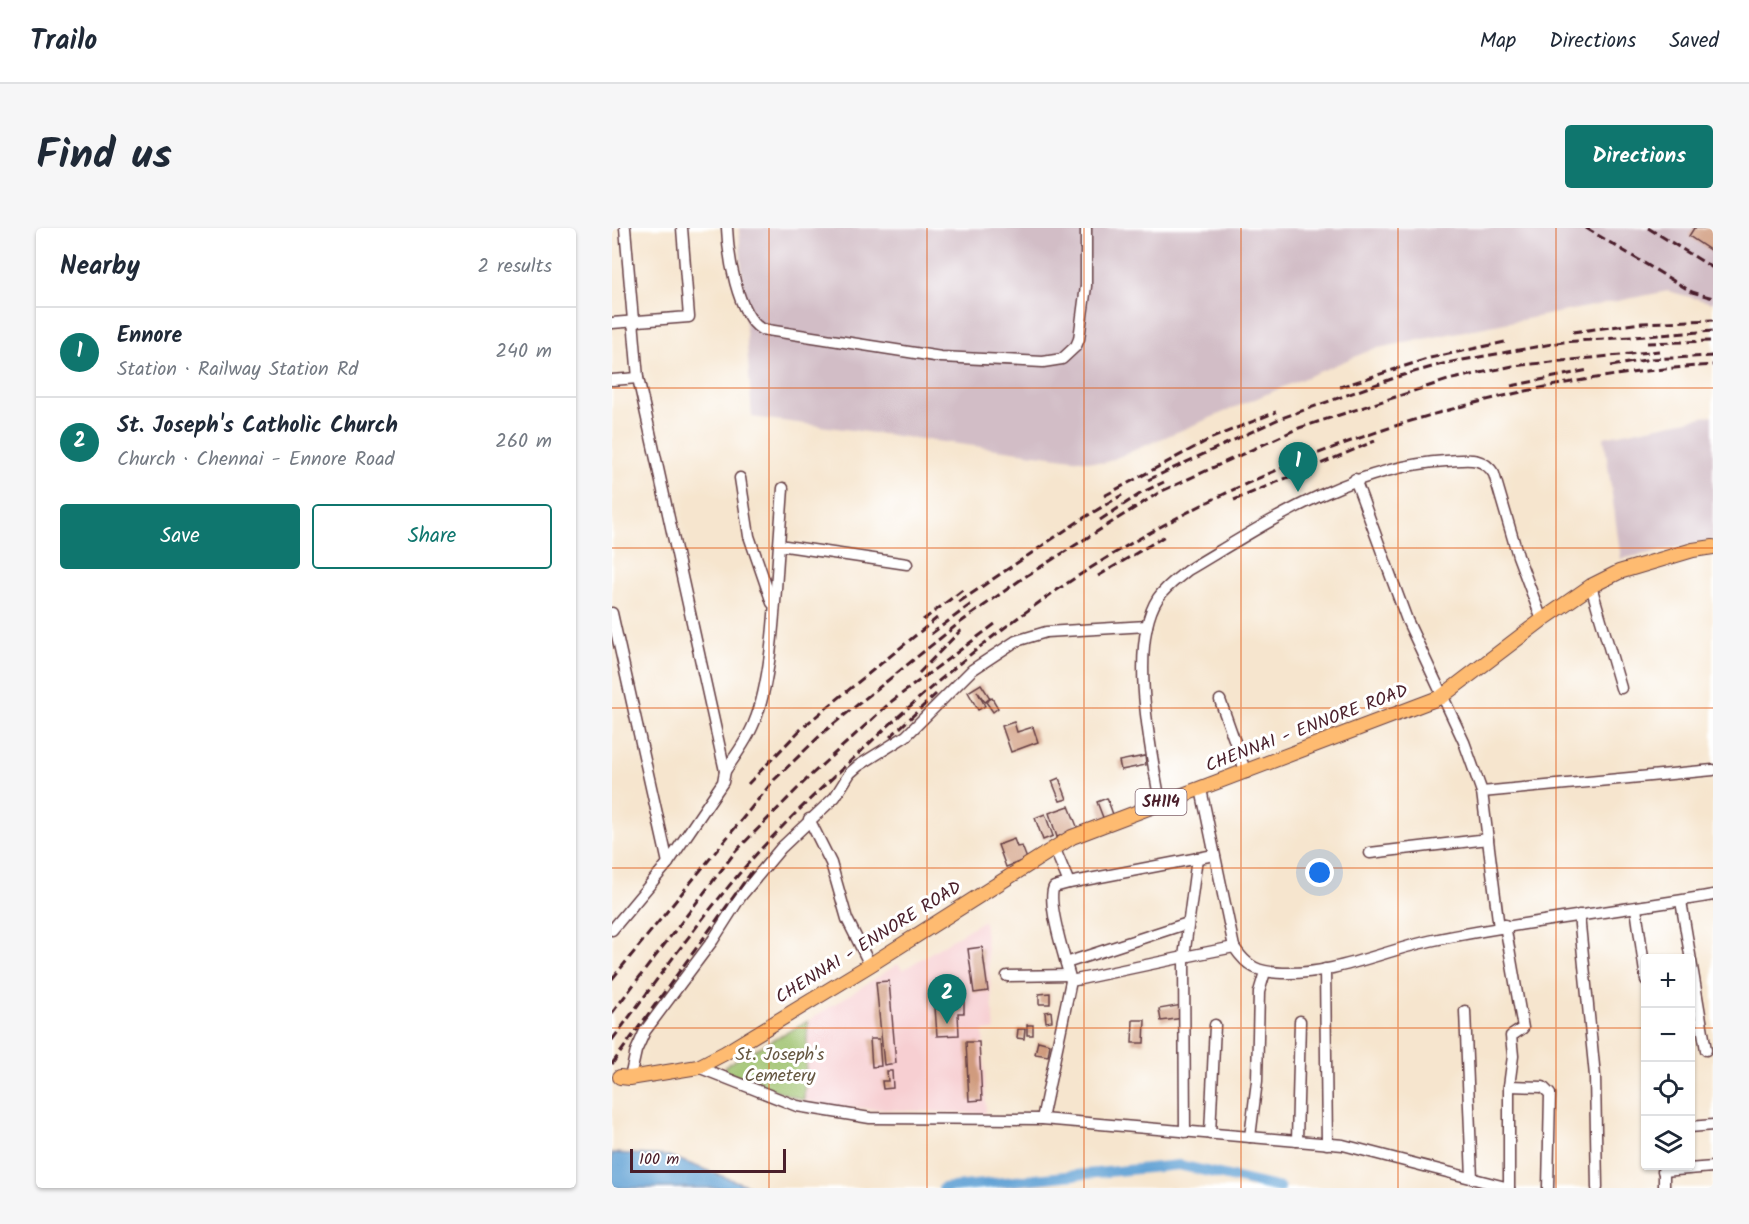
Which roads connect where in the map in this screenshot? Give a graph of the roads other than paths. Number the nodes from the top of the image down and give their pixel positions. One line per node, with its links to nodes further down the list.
1 (625, 228): 5 (street)
2 (682, 228): 5 (street)
3 (727, 228): 4 (street)
4 (1086, 228)
5 (634, 321): 6 (street); 7 (street)
6 (612, 322)
7 (638, 378): 8 (street); 24 (street)
8 (612, 380)
9 (740, 478): 16 (street)
10 (1355, 479): 18 (street); 19 (street); 21 (street)
11 (783, 488): 12 (street)
12 (779, 545): 14 (street); 16 (street)
13 (1713, 547): 15 (main road, CHENNAI - ENNORE ROAD / SH114)
14 (907, 564)
15 (1591, 586): 18 (main road, CHENNAI - ENNORE ROAD / SH114); 20 (street)
16 (774, 608): 24 (street)
17 (612, 613): 35 (street)
18 (1542, 620): 21 (main road, CHENNAI - ENNORE ROAD / SH114)
19 (1147, 627): 28 (street); 29 (street)
20 (1621, 688)
21 (1441, 697): 25 (main road, CHENNAI - ENNORE ROAD / SH114); 27 (street)
22 (1220, 700): 25 (street)
23 (1713, 770): 27 (street)
24 (725, 771): 35 (street)
25 (1246, 773): 26 (main road, CHENNAI - ENNORE ROAD / SH114)
26 (1201, 789): 28 (main road, CHENNAI - ENNORE ROAD / SH114); 33 (street)
27 (1482, 792): 30 (street)
28 (1160, 802): 31 (main road, CHENNAI - ENNORE ROAD / SH114)
29 (809, 819): 48 (street); 58 (street)
30 (1488, 839): 32 (street); 42 (street)
31 (1054, 847): 36 (street); 48 (main road, CHENNAI - ENNORE ROAD / SH114)
32 (1370, 853)
33 (1214, 855): 34 (street); 44 (street)
34 (1197, 858): 36 (street); 41 (street)
35 (668, 863): 43 (street)
36 (1069, 883): 47 (street)
37 (1713, 895): 38 (street)
38 (1681, 901): 39 (street); 56 (street)
39 (1636, 908): 40 (street); 45 (street)
40 (1579, 915): 42 (street); 74 (street)
41 (1188, 922): 46 (street); 47 (street)
42 (1502, 926): 49 (street); 59 (street)
43 (612, 930)
44 (1234, 947): 46 (street); 50 (street)
45 (1642, 954)
46 (1184, 957): 52 (street); 63 (street)
47 (1066, 963): 52 (street)
48 (870, 965): 57 (main road, CHENNAI - ENNORE ROAD / SH114)
49 (1325, 969): 50 (street); 67 (street)
50 (1264, 972): 65 (street)
51 (1007, 976): 52 (street)
52 (1070, 978): 60 (street)
53 (1465, 1011): 71 (street)
54 (1300, 1021): 66 (street)
55 (1215, 1025): 64 (street)
56 (1706, 1050)
57 (698, 1066): 58 (main road, CHENNAI - ENNORE ROAD / SH114); 60 (street)
58 (625, 1078)
59 (1509, 1086): 72 (street); 73 (street)
60 (1042, 1119): 63 (street)
61 (1713, 1125): 62 (street)
62 (1695, 1127)
63 (1185, 1132): 64 (street)
64 (1210, 1134): 65 (street)
65 (1250, 1137): 66 (street)
66 (1297, 1142): 67 (street)
67 (1327, 1144): 71 (street)
68 (1695, 1167): 69 (street)
69 (1713, 1167)
70 (1664, 1170): 75 (street)
71 (1472, 1178): 72 (street)
72 (1509, 1188)
73 (1548, 1188)
74 (1596, 1188)
75 (1664, 1188)

